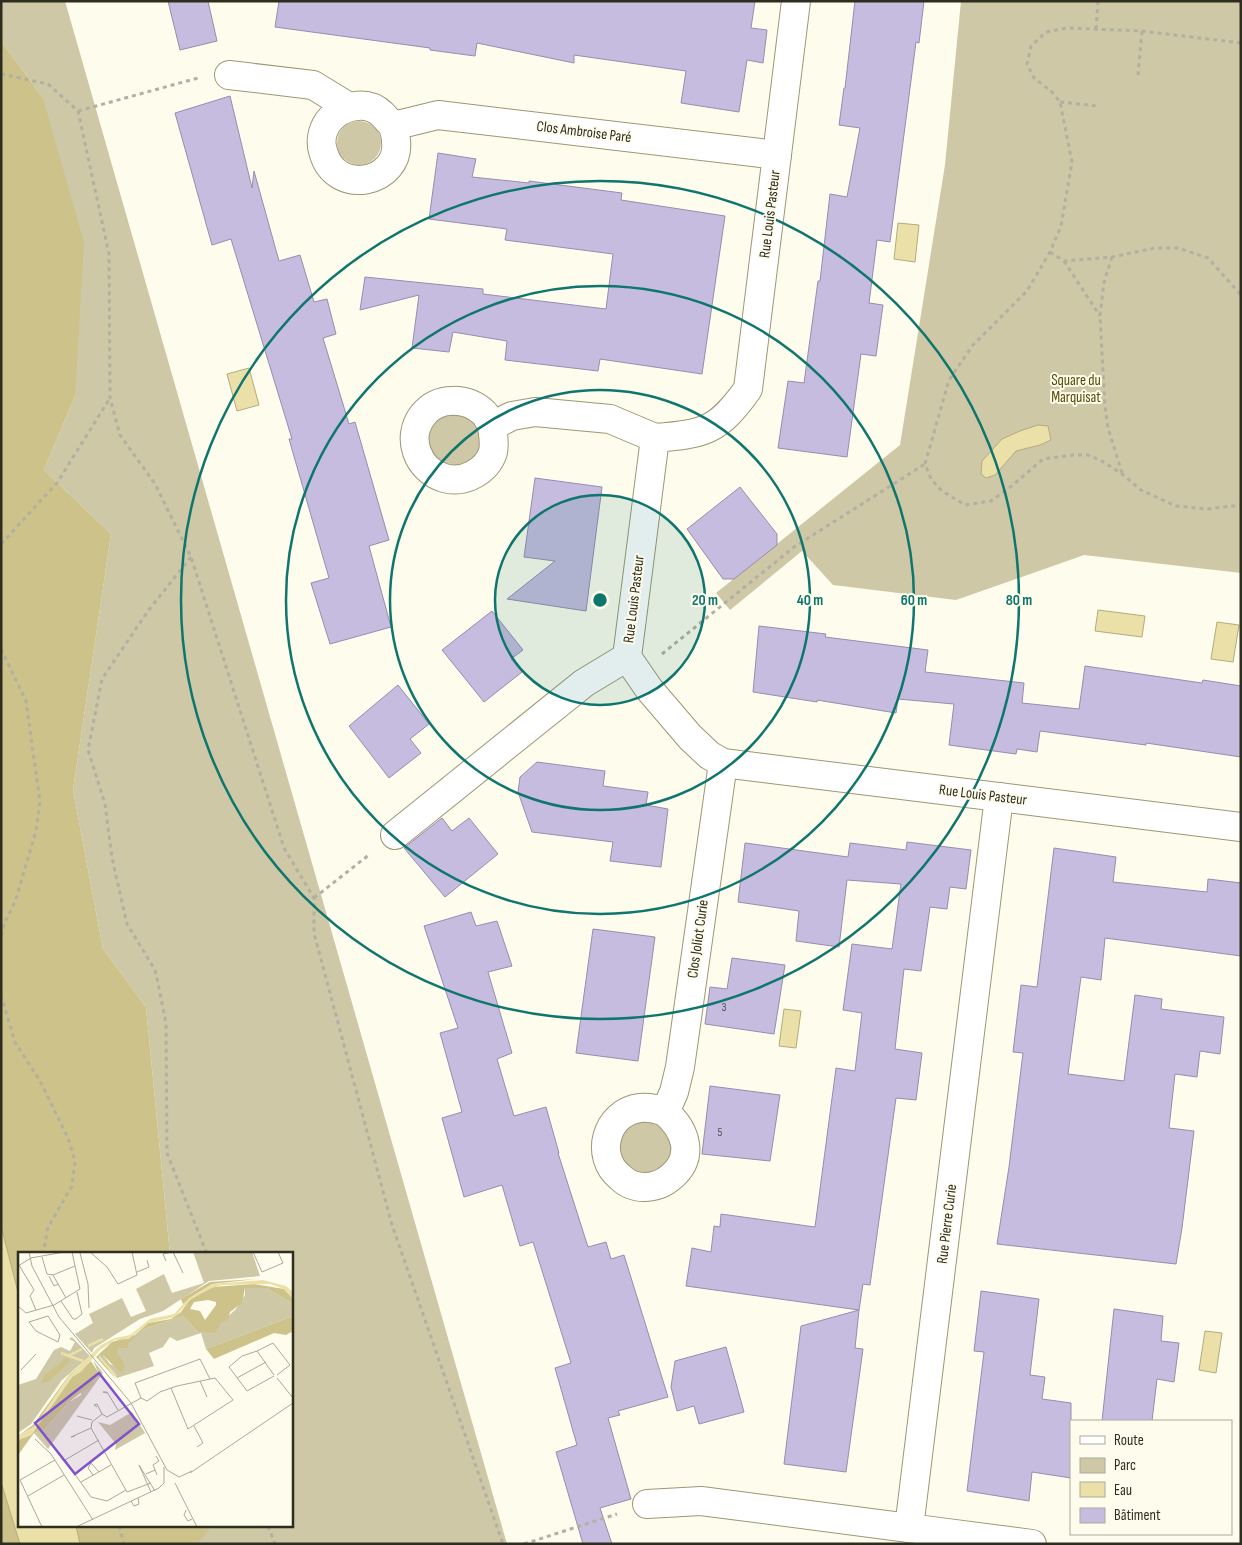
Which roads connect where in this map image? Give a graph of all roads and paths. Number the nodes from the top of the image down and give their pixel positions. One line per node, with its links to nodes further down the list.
1 (796, 1): 14 (street, Rue Louis Pasteur)
2 (1098, 1): 3 (path)
3 (1096, 29): 4 (path); 9 (path)
4 (1142, 31): 5 (path); 8 (path)
5 (1241, 43)
6 (1, 74): 12 (path)
7 (229, 75): 11 (street); 12 (path)
8 (1138, 75)
9 (1060, 102): 10 (path); 15 (path)
10 (1097, 106)
11 (349, 107): 13 (street); 13 (street)
12 (78, 111): 20 (path)
13 (392, 126): 14 (street, Clos Ambroise Paré)
14 (777, 155): 22 (street, Rue Louis Pasteur)
15 (1050, 252): 17 (path); 23 (path)
16 (1112, 258): 17 (path); 18 (path); 19 (path)
17 (1064, 261): 19 (path)
18 (1241, 295)
19 (1100, 316): 24 (path)
20 (110, 398): 26 (path); 27 (path)
21 (492, 426): 22 (street)
22 (655, 438): 29 (street, Rue Louis Pasteur)
23 (925, 464): 24 (path); 29 (path)
24 (1122, 474): 25 (path)
25 (1241, 505)
26 (1, 544)
27 (191, 557): 34 (path); 39 (path)
28 (1, 649): 35 (path)
29 (632, 666): 30 (street, Rue Louis Pasteur); 33 (street)
30 (723, 763): 31 (street, Rue Louis Pasteur); 37 (street, Clos Joliot Curie)
31 (999, 797): 32 (street, Rue Louis Pasteur); 43 (street, Rue Pierre Curie)
32 (1241, 827)
33 (394, 835): 34 (path)
34 (314, 898): 46 (path)
35 (1, 937)
36 (1, 995): 38 (path)
37 (665, 1112)
38 (43, 1252)
39 (206, 1252)
40 (647, 1504): 43 (street); 47 (path)
41 (120, 1528): 44 (path)
42 (269, 1528): 45 (path)
43 (909, 1528): 48 (street)
44 (124, 1544)
45 (275, 1544)
46 (503, 1544)
47 (524, 1544)
48 (1032, 1544)

